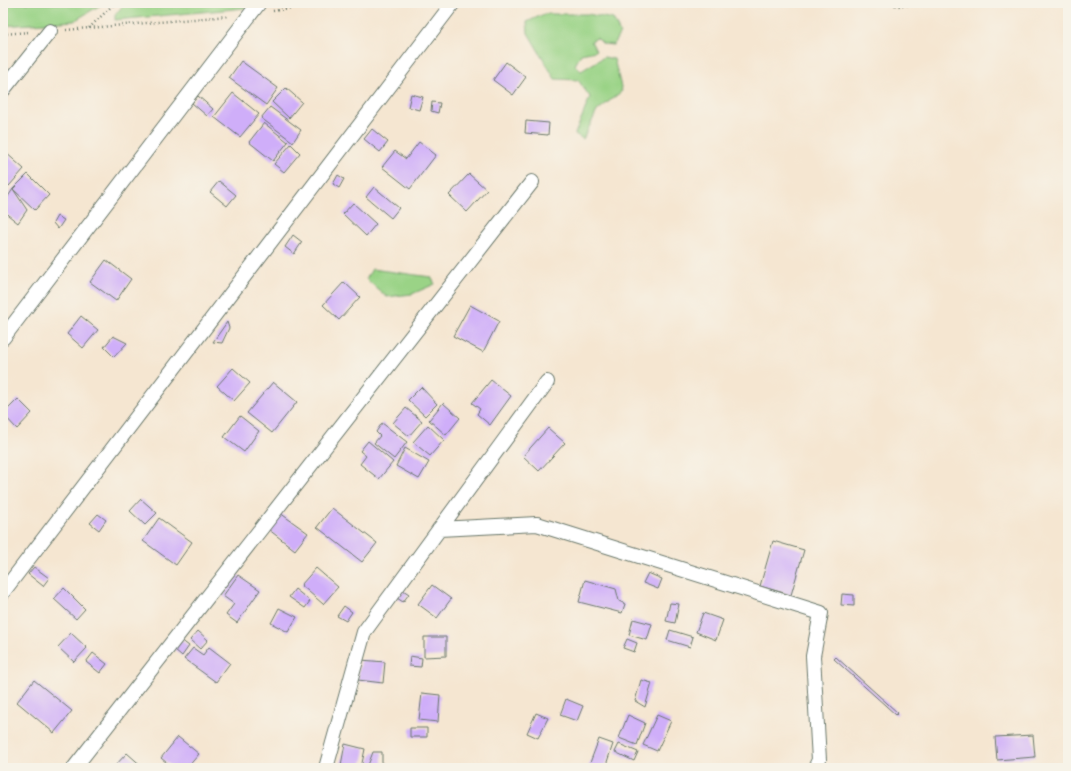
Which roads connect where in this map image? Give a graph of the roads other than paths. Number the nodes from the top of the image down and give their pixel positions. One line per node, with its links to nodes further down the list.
1 (259, 3): 6 (street)
2 (453, 3): 9 (street)
3 (50, 31): 4 (street)
4 (3, 90)
5 (532, 182): 10 (street)
6 (3, 338)
7 (547, 382): 8 (street)
8 (439, 529): 11 (street); 12 (street)
9 (3, 592)
10 (74, 768)
11 (326, 768)
12 (815, 768)

